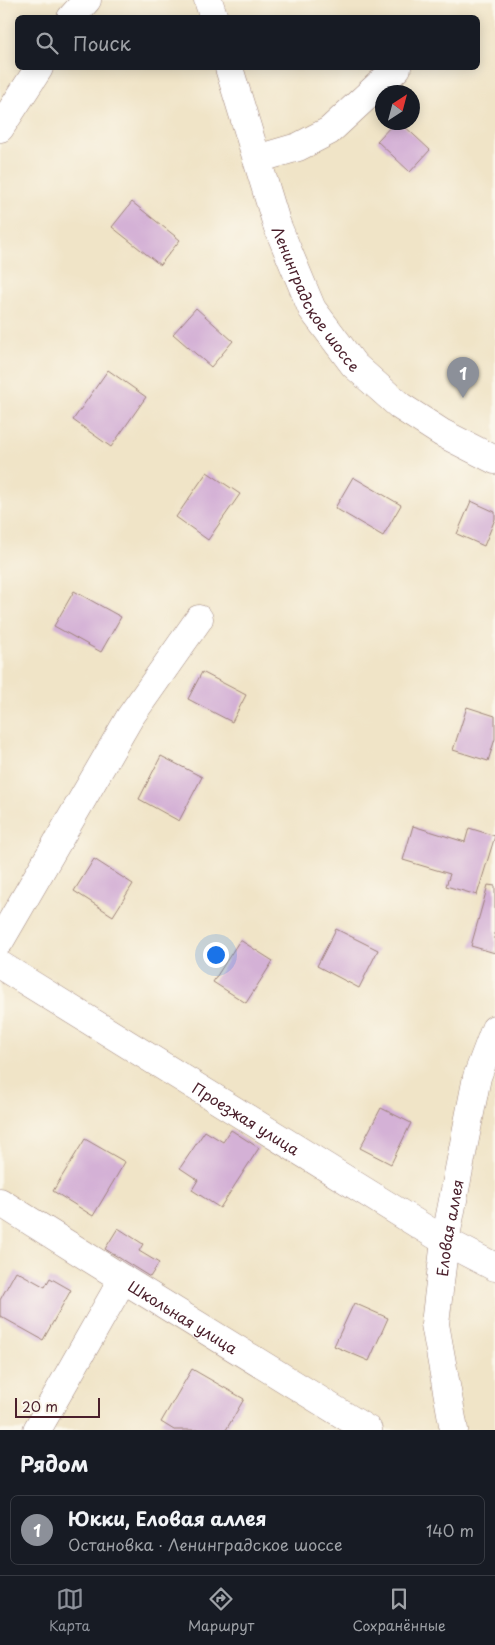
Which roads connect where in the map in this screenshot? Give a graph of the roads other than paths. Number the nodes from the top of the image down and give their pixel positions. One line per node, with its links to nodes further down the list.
1 (87, 0): 2 (street)
2 (74, 15)
3 (38, 70): 6 (street)
4 (230, 70): 7 (street, Ленинградское шоссе)
5 (394, 70): 7 (street)
6 (0, 128)
7 (257, 159): 8 (street, Ленинградское шоссе)
8 (495, 460)
9 (200, 618): 10 (street)
10 (0, 941)
11 (0, 965): 14 (street, Проезжая улица)
12 (495, 1029): 14 (street, Еловая аллея)
13 (0, 1202): 16 (street, Школьная улица)
14 (445, 1241): 15 (street, Проезжая улица); 19 (street, Еловая аллея)
15 (495, 1267)
16 (123, 1280): 17 (street); 18 (street, Школьная улица)
17 (37, 1430)
18 (368, 1430)
19 (454, 1430)

